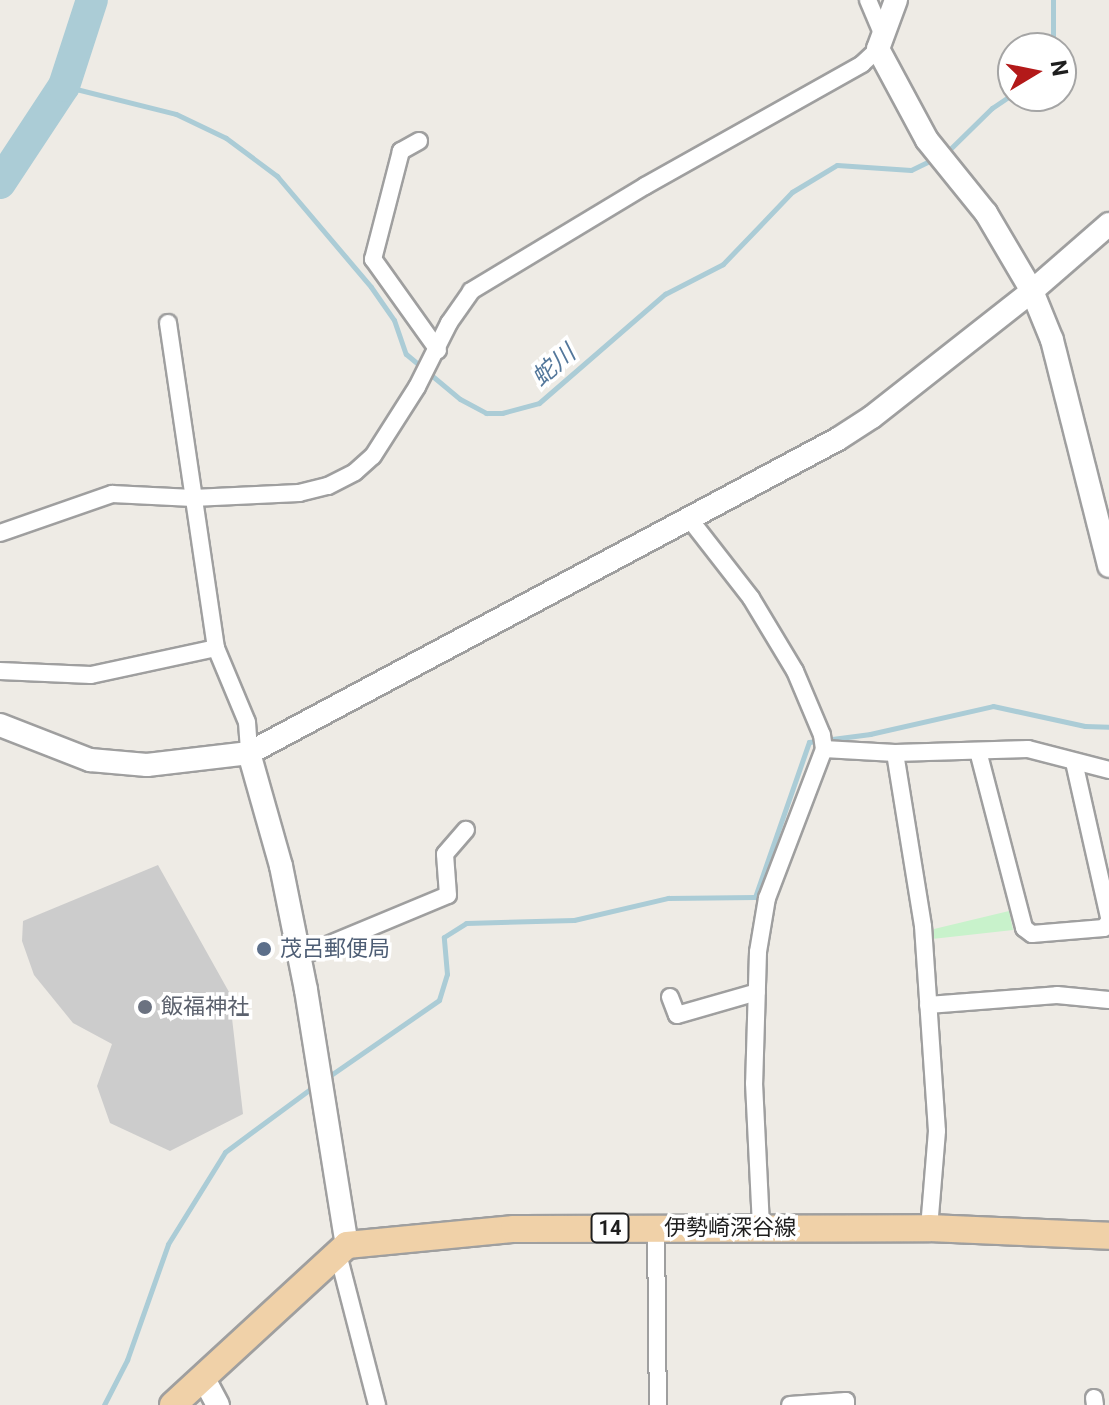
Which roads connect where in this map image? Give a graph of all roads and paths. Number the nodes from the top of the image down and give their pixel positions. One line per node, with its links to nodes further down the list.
1 (868, 0): 3 (street)
2 (896, 0): 3 (street)
3 (881, 43): 6 (street); 8 (street)
4 (419, 141): 8 (street)
5 (1109, 224): 6 (street)
6 (1032, 291): 10 (street); 12 (street)
7 (168, 323): 9 (street)
8 (438, 350): 9 (street)
9 (193, 498): 11 (street); 13 (street)
10 (688, 517): 16 (street); 18 (street)
11 (0, 533)
12 (1109, 566)
13 (216, 648): 14 (street); 18 (street)
14 (0, 671)
15 (0, 725): 18 (street)
16 (824, 749): 19 (street); 25 (street)
17 (978, 751): 19 (street); 20 (street); 23 (street)
18 (249, 753): 24 (street)
19 (895, 753): 28 (street)
20 (1074, 762): 21 (street); 23 (street)
21 (1109, 770)
22 (466, 830): 24 (street)
23 (1109, 919)
24 (299, 957): 33 (street)
25 (757, 992): 26 (street); 30 (street)
26 (670, 997)
27 (1109, 1000): 28 (street)
28 (928, 1005): 31 (street)
29 (656, 1228): 30 (main road, 伊勢崎深谷線 / 14); 33 (main road, 伊勢崎深谷線 / 14); 38 (street)
30 (761, 1228): 31 (main road, 伊勢崎深谷線 / 14)
31 (929, 1228): 32 (main road, 伊勢崎深谷線 / 14)
32 (1109, 1236)
33 (342, 1250): 34 (main road); 37 (street)
34 (203, 1377): 35 (main road); 36 (street)
35 (173, 1405)
36 (218, 1405)
37 (377, 1405)
38 (658, 1405)
39 (790, 1405): 40 (street)
40 (846, 1405)

